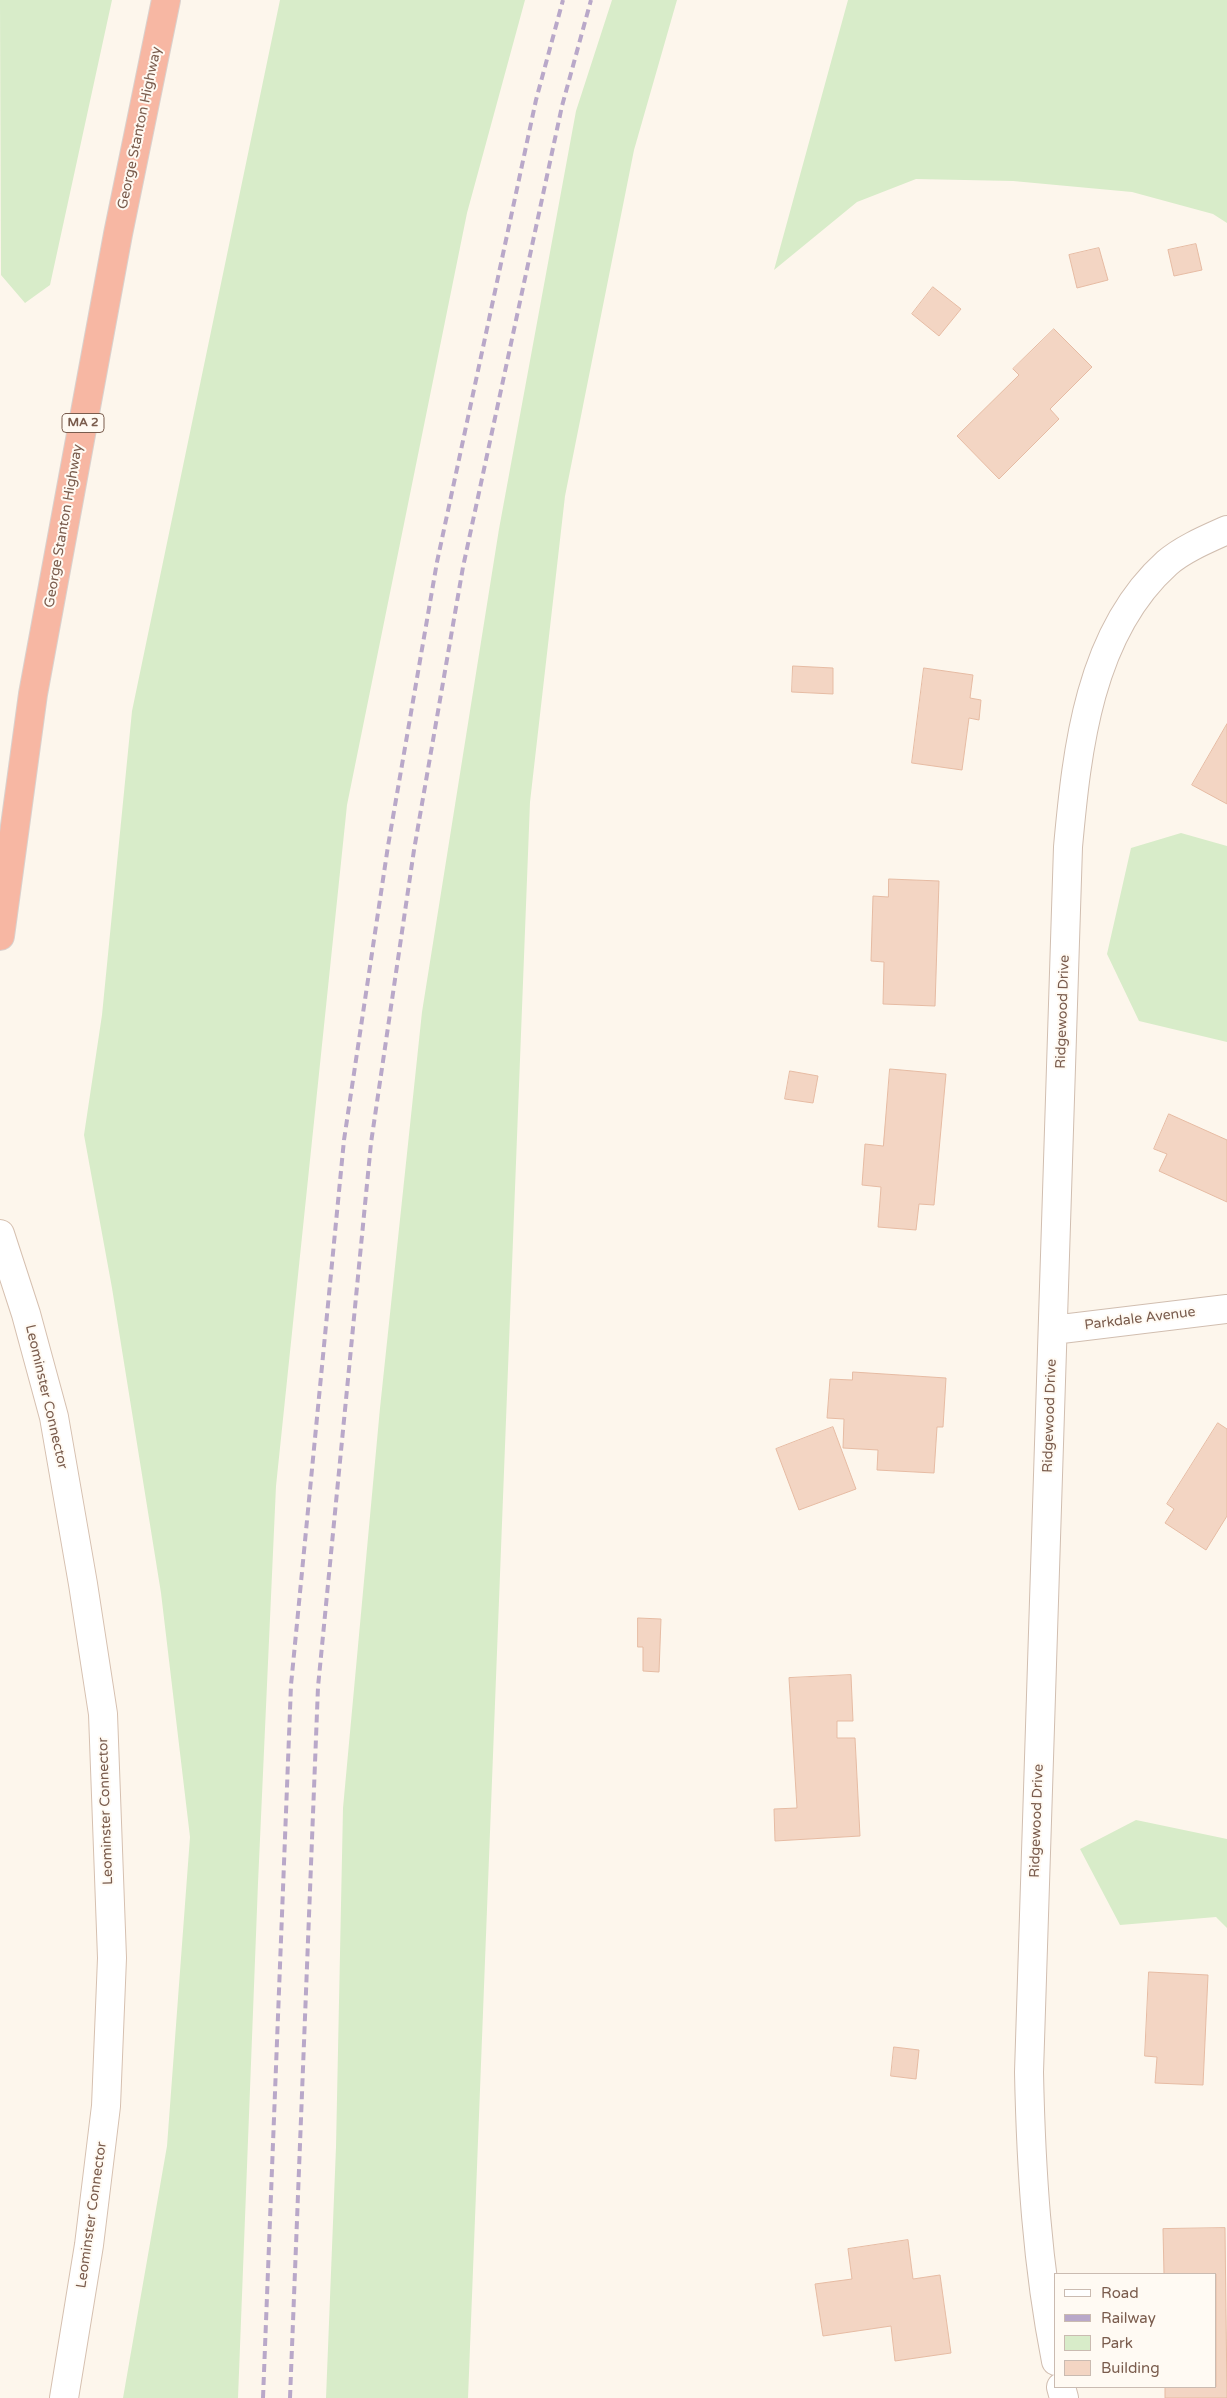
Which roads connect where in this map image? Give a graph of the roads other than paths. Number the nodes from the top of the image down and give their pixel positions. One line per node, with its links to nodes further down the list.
1 (166, 0): 3 (highway, George Stanton Highway / MA 2)
2 (1227, 530): 6 (street, Ridgewood Drive)
3 (0, 936)
4 (0, 1234): 8 (street, Leominster Connector)
5 (1227, 1309): 6 (street, Parkdale Avenue)
6 (1053, 1330): 7 (street, Ridgewood Drive)
7 (1054, 2351)
8 (64, 2398)

